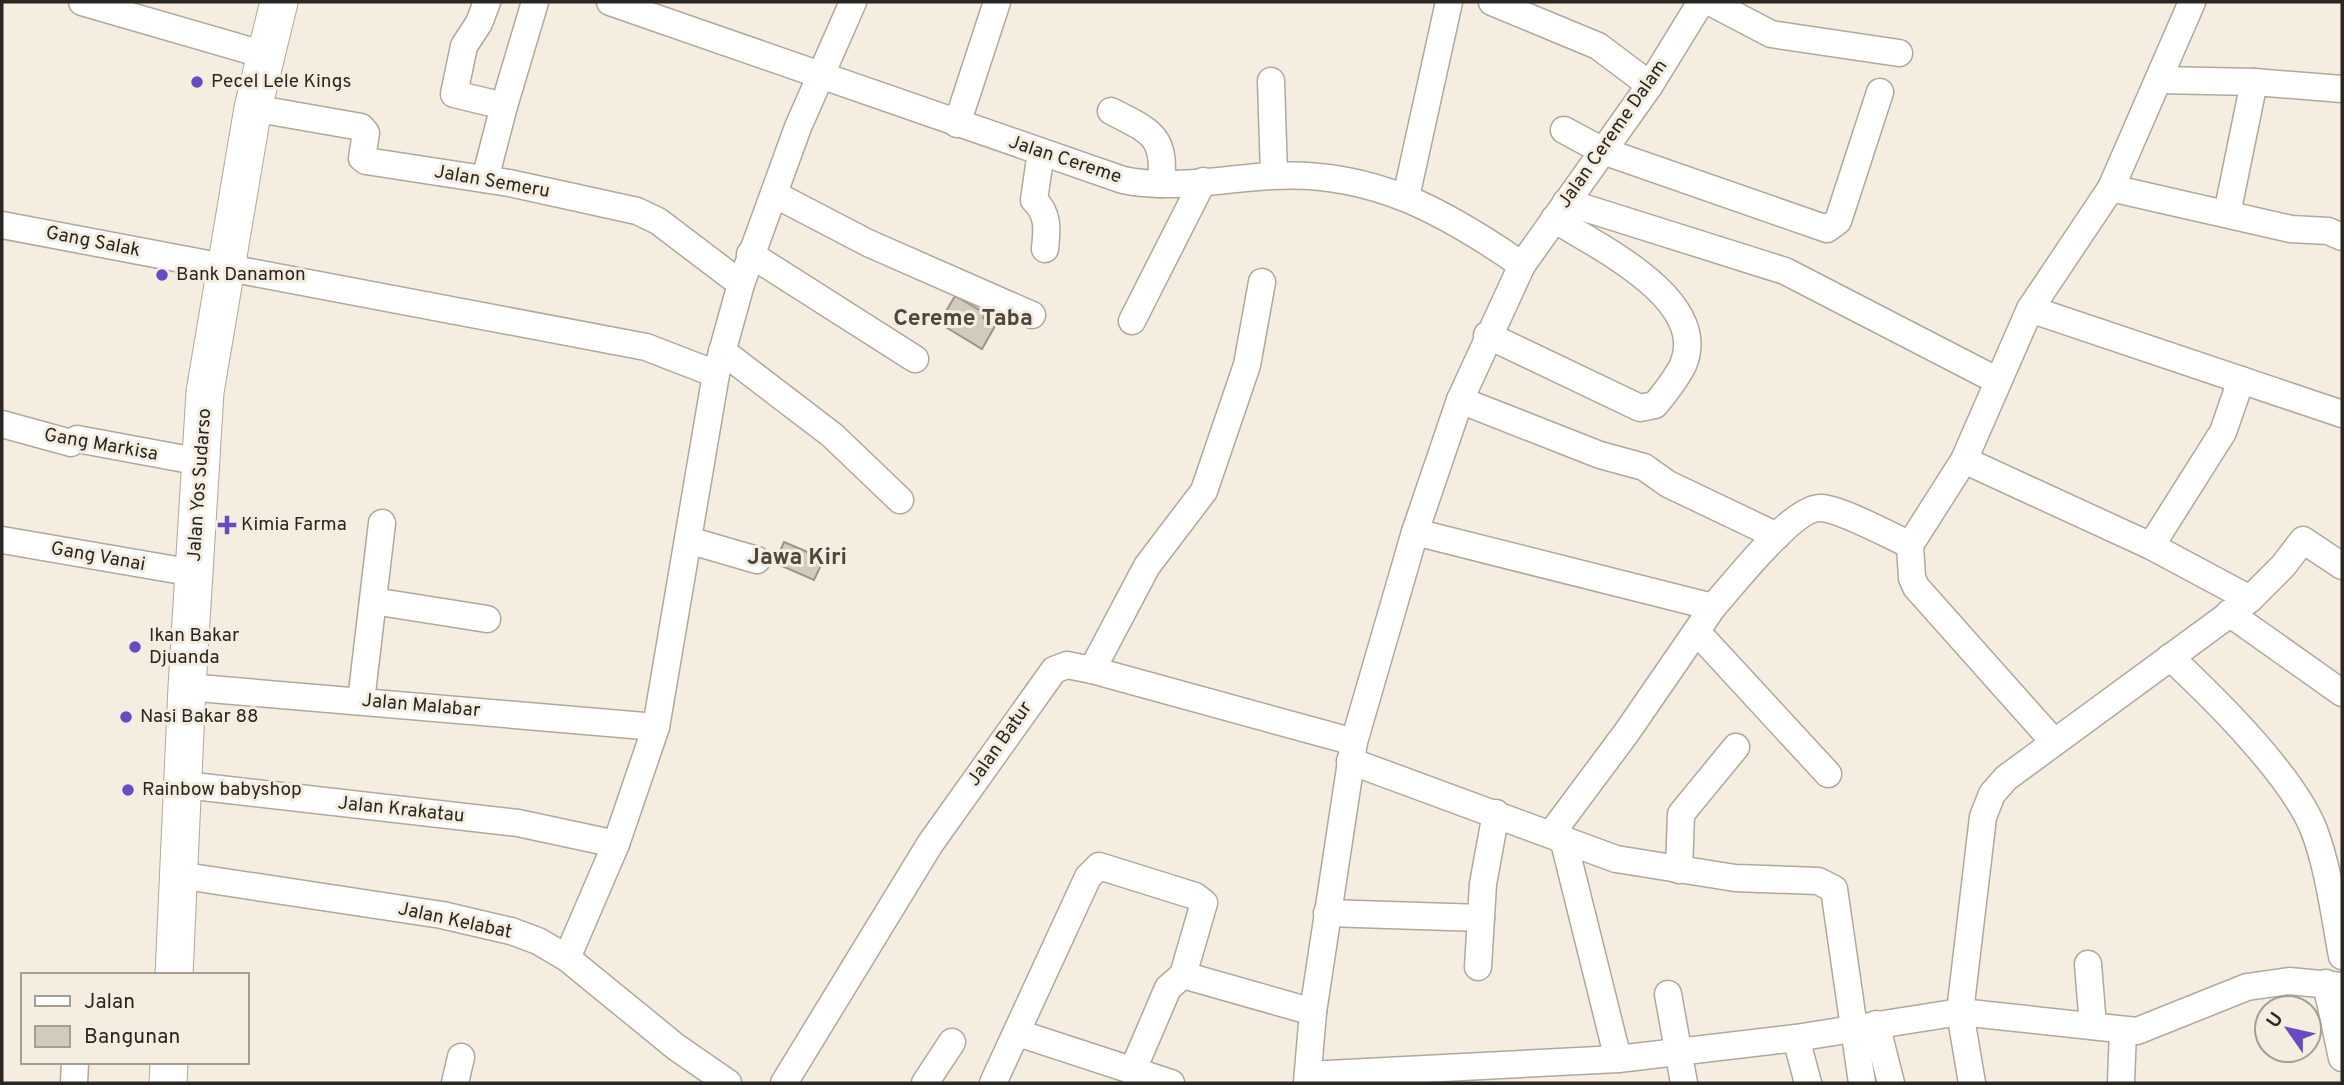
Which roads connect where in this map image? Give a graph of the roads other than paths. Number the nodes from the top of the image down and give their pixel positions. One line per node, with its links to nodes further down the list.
1 (82, 2): 14 (street)
2 (279, 2): 14 (highway, Jalan Yos Sudarso)
3 (487, 2): 22 (street)
4 (535, 2): 22 (street)
5 (610, 2): 15 (street, Jalan Cereme)
6 (853, 2): 15 (street)
7 (997, 2): 25 (street)
8 (1449, 2): 35 (street)
9 (1492, 2): 19 (street)
10 (1701, 2): 19 (street, Jalan Cereme Dalam)
11 (1710, 2): 13 (street)
12 (2192, 2): 17 (street)
13 (1899, 53)
14 (265, 55): 23 (highway, Jalan Yos Sudarso)
15 (820, 77): 25 (street, Jalan Cereme); 34 (street)
16 (1271, 80): 29 (street)
17 (2160, 80): 18 (street); 33 (street)
18 (2254, 82): 20 (street); 37 (street)
19 (1650, 85): 27 (street, Jalan Cereme Dalam)
20 (2342, 89)
21 (1880, 92): 27 (street)
22 (504, 106): 30 (street)
23 (253, 108): 30 (street, Jalan Semeru); 43 (highway, Jalan Yos Sudarso)
24 (1111, 111): 32 (street)
25 (957, 124): 28 (street, Jalan Cereme)
26 (1564, 130): 27 (street)
27 (1603, 151): 36 (street, Jalan Cereme Dalam)
28 (1041, 152): 32 (street, Jalan Cereme); 40 (street)
29 (1275, 176): 31 (street, Jalan Cereme); 35 (street, Jalan Cereme)
30 (485, 179): 45 (street, Jalan Semeru)
31 (1203, 181): 32 (street, Jalan Cereme); 48 (street)
32 (1161, 184)
33 (2111, 188): 37 (street); 46 (street)
34 (774, 194): 41 (street); 47 (street)
35 (1406, 197): 42 (street, Jalan Cereme)
36 (1560, 211): 42 (street, Jalan Cereme Dalam); 49 (street); 53 (street)
37 (2228, 214): 39 (street)
38 (2, 225): 43 (street, Gang Salak)
39 (2342, 237)
40 (1045, 249)
41 (750, 254): 45 (street); 50 (street)
42 (1522, 265): 49 (street, Jalan Cereme Dalam)
43 (226, 267): 51 (street, Gang Salak); 58 (highway, Jalan Yos Sudarso)
44 (1262, 282): 76 (street)
45 (740, 284): 51 (street)
46 (2030, 309): 52 (street); 53 (street)
47 (1032, 315)
48 (1132, 321)
49 (1487, 335): 54 (street, Jalan Cereme Dalam)
50 (915, 359)
51 (719, 362): 59 (street, Gang Salak); 64 (street)
52 (2241, 380): 55 (street); 66 (street)
53 (1998, 381): 57 (street)
54 (1460, 400): 61 (street, Jalan Cereme Dalam); 62 (street)
55 (2342, 414)
56 (2, 424): 58 (street, Gang Markisa)
57 (1964, 460): 65 (street); 66 (street)
58 (201, 462): 69 (highway, Jalan Yos Sudarso)
59 (900, 500)
60 (382, 523): 70 (street)
61 (1415, 533): 72 (street); 83 (street, Jalan Cereme Dalam)
62 (1777, 536): 65 (street); 72 (street)
63 (2, 540): 69 (street, Gang Vanai)
64 (688, 540): 67 (street); 80 (street)
65 (1910, 545): 81 (street)
66 (2151, 547): 71 (street)
67 (757, 560)
68 (2342, 566): 71 (street)
69 (194, 573): 77 (highway, Jalan Yos Sudarso)
70 (373, 601): 73 (street); 79 (street)
71 (2239, 606): 75 (street); 78 (street)
72 (1713, 607): 74 (street)
73 (486, 619)
74 (1697, 632): 84 (street); 87 (street)
75 (2170, 657): 81 (street); 93 (street)
76 (1092, 670): 83 (street, Jalan Batur); 122 (street, Jalan Batur)
77 (187, 687): 79 (street, Jalan Malabar); 85 (highway, Jalan Yos Sudarso)
78 (2342, 693)
79 (361, 701): 80 (street, Jalan Malabar)
80 (656, 727): 88 (street)
81 (2054, 742): 101 (street)
82 (1736, 747): 89 (street)
83 (1352, 751): 86 (street, Jalan Batur); 91 (street, Jalan Cereme Dalam)
84 (1828, 774)
85 (185, 785): 88 (street, Jalan Krakatau); 90 (highway, Jalan Yos Sudarso)
86 (1496, 813): 87 (street, Jalan Batur); 92 (street)
87 (1557, 836): 89 (street, Jalan Batur); 112 (street)
88 (615, 844): 94 (street)
89 (1679, 870): 103 (street, Jalan Batur)
90 (178, 875): 94 (street, Jalan Kelabat); 97 (highway, Jalan Yos Sudarso)
91 (1327, 913): 92 (street); 102 (street, Jalan Cereme Dalam)
92 (1481, 918): 96 (street)
93 (2342, 956)
94 (567, 958): 121 (street, Jalan Kelabat)
95 (2088, 964): 104 (street)
96 (1478, 967)
97 (174, 973)
98 (1183, 975): 102 (street); 106 (street); 116 (street)
99 (2334, 985): 105 (street); 111 (street)
100 (1668, 993): 109 (street)
101 (1960, 1012): 103 (street); 104 (street); 130 (street)
102 (1313, 1013): 117 (street, Jalan Cereme Dalam)
103 (1864, 1026): 107 (street); 128 (street); 129 (street)
104 (2093, 1026): 105 (street)
105 (2123, 1030): 131 (street)
106 (1018, 1033): 115 (street); 124 (street)
107 (1796, 1038): 109 (street); 127 (street)
108 (952, 1042): 123 (street)
109 (1681, 1052): 112 (street); 126 (street)
110 (461, 1057): 120 (street)
111 (2342, 1058)
112 (1618, 1059): 117 (street)
113 (75, 1064): 118 (street)
114 (169, 1064): 119 (highway)
115 (1092, 1072): 116 (street)
116 (1132, 1072): 125 (street)
117 (1308, 1079)
118 (74, 1083)
119 (168, 1083)
120 (455, 1083)
121 (728, 1083)
122 (784, 1083)
123 (925, 1083)
124 (993, 1083)
125 (1171, 1083)
126 (1684, 1083)
127 (1808, 1083)
128 (1862, 1083)
129 (1891, 1083)
130 (1972, 1083)
131 (2121, 1083)

